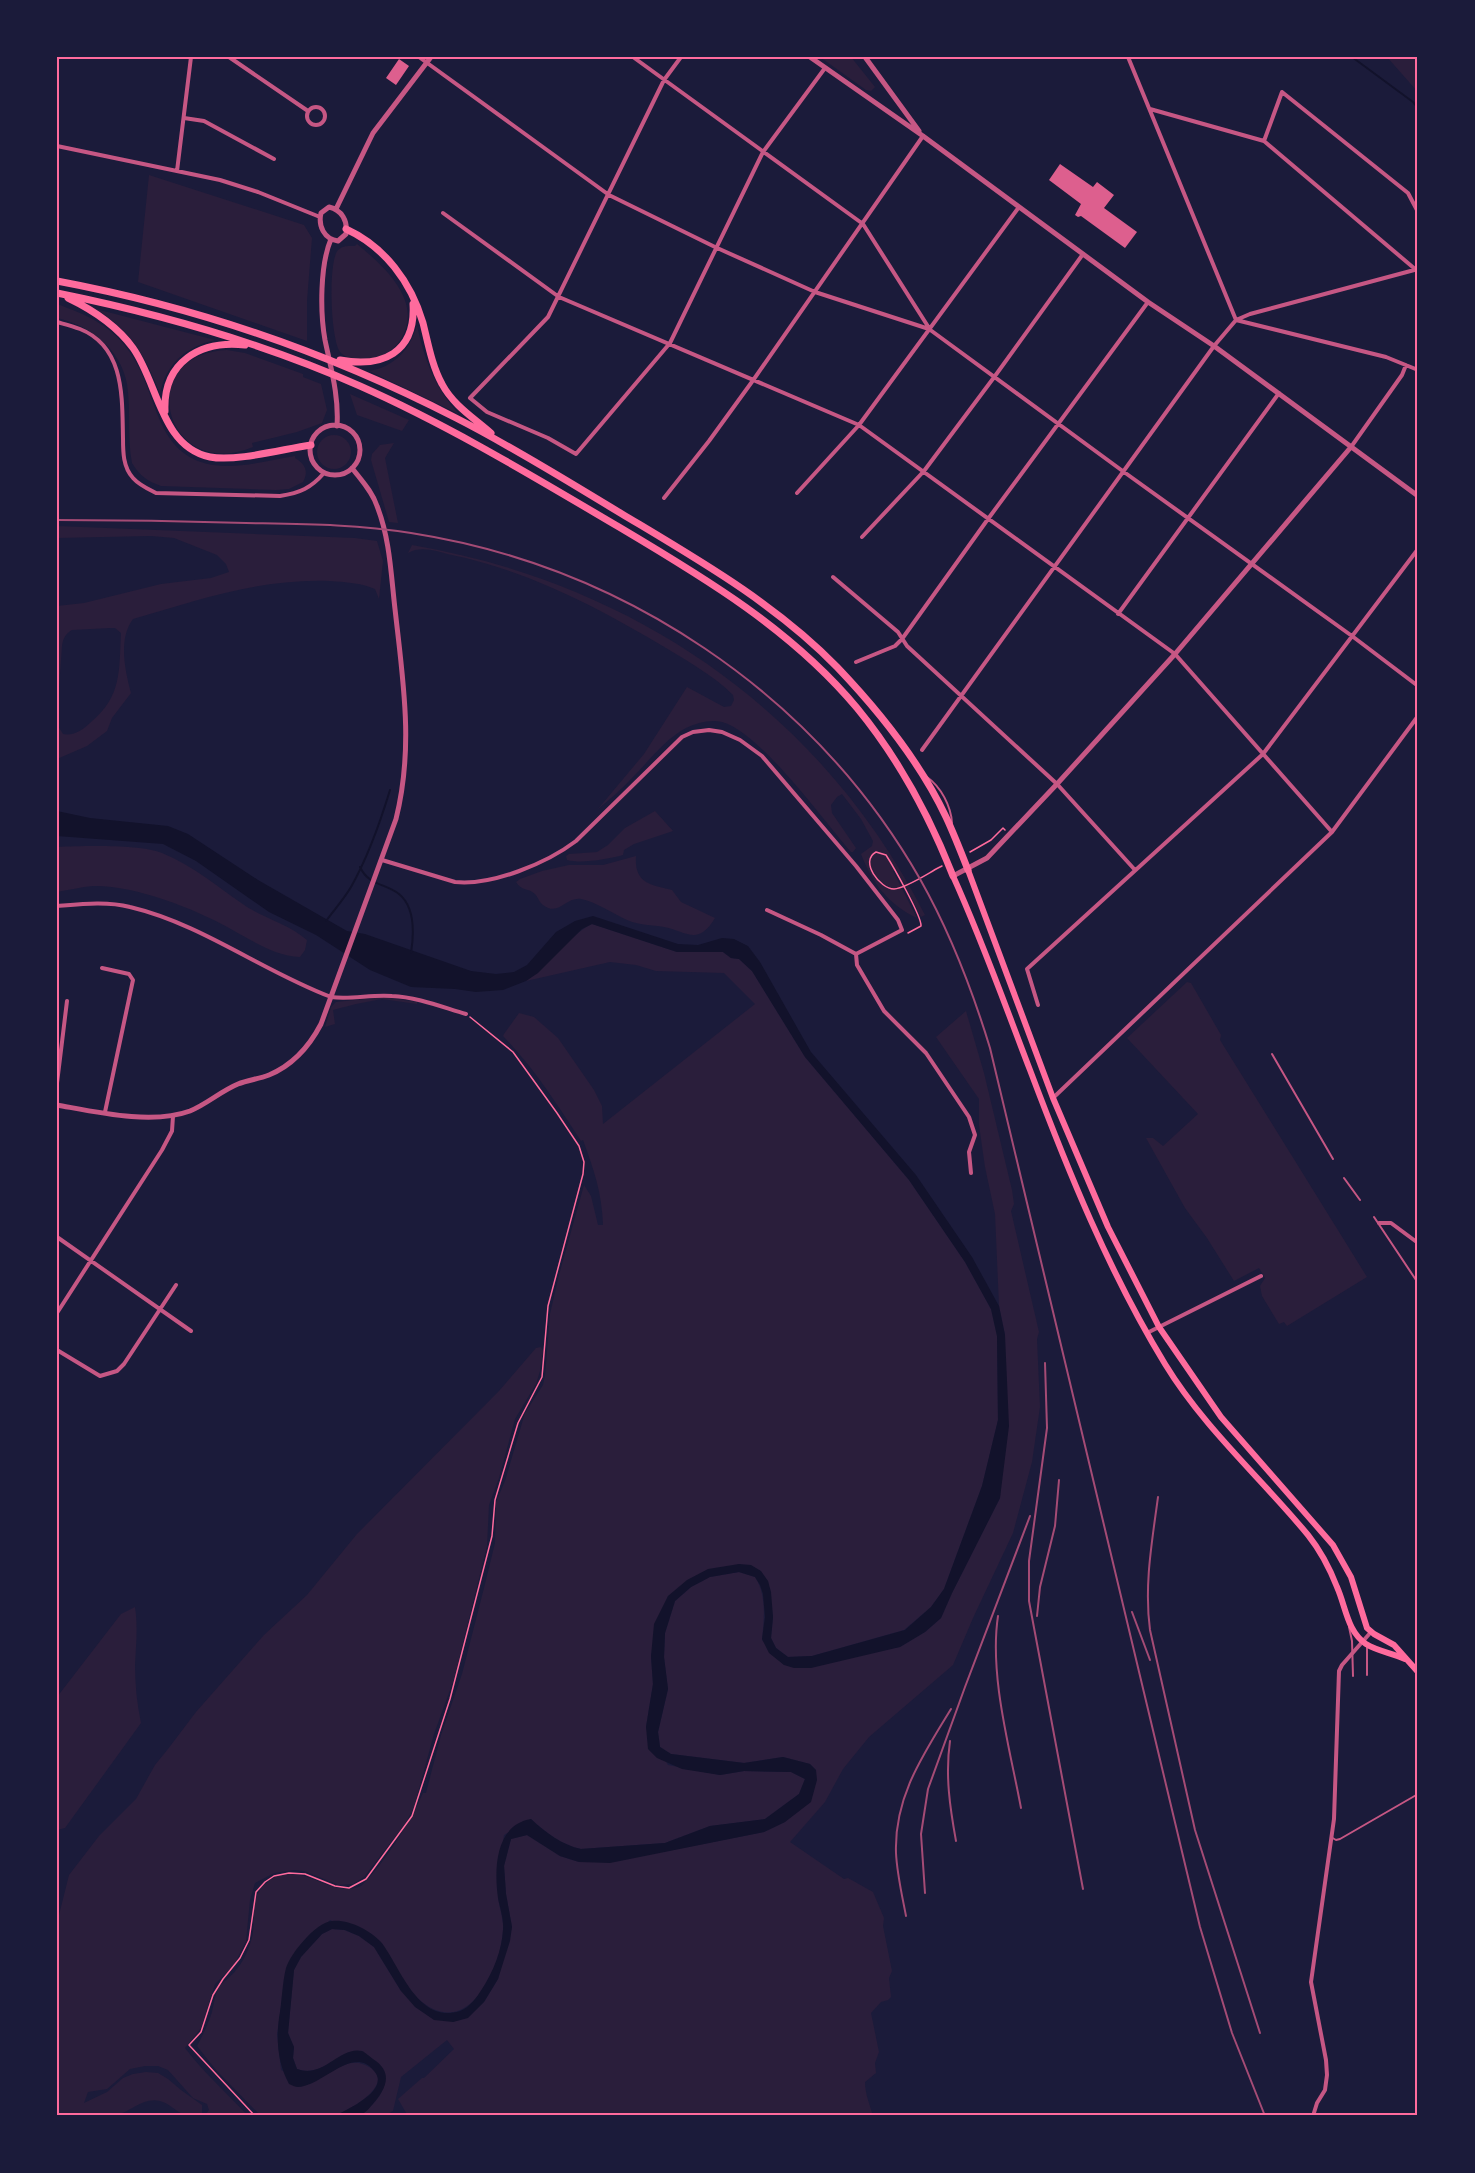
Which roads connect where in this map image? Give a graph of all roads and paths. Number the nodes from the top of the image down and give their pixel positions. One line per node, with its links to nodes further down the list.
1 (191, 57): 15 (street)
2 (230, 57): 14 (street)
3 (419, 57): 10 (street)
4 (431, 57): 10 (street)
5 (633, 57): 12 (street)
6 (681, 57): 12 (street)
7 (810, 57): 11 (street)
8 (865, 57): 16 (street)
9 (1128, 57): 13 (street)
10 (427, 63): 22 (street); 24 (street)
11 (825, 68): 16 (street); 19 (street)
12 (664, 80): 19 (street); 22 (street)
13 (1150, 109): 17 (street); 40 (street)
14 (308, 111): 14 (street)
15 (184, 118): 20 (street); 21 (street)
16 (923, 136): 23 (street); 28 (street)
17 (1264, 141): 25 (street); 33 (street)
18 (57, 146): 21 (street)
19 (763, 152): 28 (street); 31 (street)
20 (274, 159)
21 (177, 171): 27 (street)
22 (609, 195): 31 (street); 38 (street)
23 (1019, 207): 32 (street); 42 (street)
24 (336, 209): 27 (street); 29 (street)
25 (1418, 212)
26 (443, 213): 38 (street)
27 (320, 216): 30 (street)
28 (862, 224): 35 (street); 42 (street)
29 (346, 229): 30 (street); 37 (highway)
30 (331, 239): 55 (street)
31 (716, 247): 35 (street); 43 (street)
32 (1083, 254): 39 (street); 49 (street)
33 (1417, 269): 40 (street)
34 (57, 281): 47 (highway)
35 (815, 292): 42 (street); 50 (street)
36 (57, 294): 45 (highway); 52 (highway)
37 (412, 295): 47 (highway); 56 (highway)
38 (559, 297): 43 (street); 43 (street)
39 (1148, 302): 44 (street); 53 (street)
40 (1236, 320): 44 (street); 46 (street)
41 (57, 322): 62 (street)
42 (929, 329): 49 (street); 54 (street)
43 (670, 343): 50 (street)
44 (1214, 346): 51 (street); 61 (street)
45 (260, 347): 52 (highway); 91 (highway)
46 (1406, 365): 48 (street); 58 (street)
47 (355, 366): 56 (highway)
48 (1418, 370)
49 (995, 376): 53 (street); 60 (street)
50 (754, 379): 54 (street); 65 (street)
51 (1279, 393): 58 (street); 66 (street)
52 (165, 416): 57 (highway)
53 (1058, 423): 61 (street); 67 (street)
54 (859, 425): 60 (street); 63 (street)
55 (337, 426): 57 (street); 59 (street)
56 (499, 441): 89 (highway)
57 (311, 445): 62 (street)
58 (1351, 447): 64 (street); 70 (street)
59 (352, 468): 62 (street); 87 (street)
60 (924, 471): 67 (street); 68 (street)
61 (1124, 472): 66 (street); 71 (street)
62 (324, 473)
63 (797, 494)
64 (1418, 496)
65 (664, 498)
66 (1188, 518): 70 (street); 73 (street)
67 (988, 519): 71 (street); 75 (street)
68 (862, 537)
69 (1418, 549): 74 (street)
70 (1253, 564): 74 (street); 76 (street)
71 (1054, 567): 73 (street); 79 (street)
72 (833, 577): 75 (street)
73 (1118, 614): 76 (street)
74 (1352, 636): 78 (street); 82 (street)
75 (902, 639): 77 (street); 79 (street)
76 (1175, 654): 82 (street); 83 (street)
77 (856, 662)
78 (1418, 686)
79 (961, 695): 81 (street); 83 (street)
80 (1418, 716): 85 (street)
81 (922, 750)
82 (1263, 754): 85 (street); 90 (street)
83 (1057, 784): 89 (street); 90 (street)
84 (1003, 829): 86 (path)
85 (1332, 832): 103 (street)
86 (962, 856)
87 (382, 860): 94 (street); 97 (street)
88 (942, 866): 94 (path)
89 (968, 870): 91 (street); 103 (main road)
90 (1135, 870): 99 (street)
91 (953, 876): 123 (main road)
92 (57, 906): 97 (street)
93 (767, 910): 95 (street)
94 (902, 930): 95 (street)
95 (856, 954): 108 (street)
96 (102, 968): 105 (street)
97 (331, 997): 100 (street); 106 (street)
98 (67, 1001): 102 (street)
99 (1038, 1005)
100 (466, 1014): 134 (path)
101 (1272, 1054): 107 (lane)
102 (57, 1083)
103 (1053, 1098): 121 (main road)
104 (57, 1106): 105 (street)
105 (105, 1112): 106 (street)
106 (173, 1116): 115 (street)
107 (1333, 1159)
108 (971, 1173)
109 (1344, 1178): 110 (lane)
110 (1360, 1200)
111 (1374, 1217): 112 (lane)
112 (1379, 1223): 114 (street); 117 (lane)
113 (57, 1237): 115 (street)
114 (1418, 1243)
115 (92, 1261): 119 (street); 120 (street)
116 (1261, 1276): 121 (street)
117 (1418, 1283)
118 (176, 1285): 119 (street)
119 (160, 1309): 122 (street); 124 (street)
120 (57, 1313)
121 (1159, 1327): 123 (street); 126 (main road)
122 (191, 1331)
123 (1147, 1333): 125 (main road)
124 (57, 1350)
125 (1347, 1618): 126 (main road); 127 (lane)
126 (1367, 1639): 127 (street); 128 (main road); 128 (main road); 130 (lane)
127 (1353, 1653): 131 (lane); 133 (street)
128 (1408, 1661): 129 (main road)
129 (1418, 1672)
130 (1367, 1675)
131 (1353, 1676)
132 (1418, 1794): 133 (lane)
133 (1331, 1837): 135 (street)
134 (254, 2116)
135 (1313, 2116)

